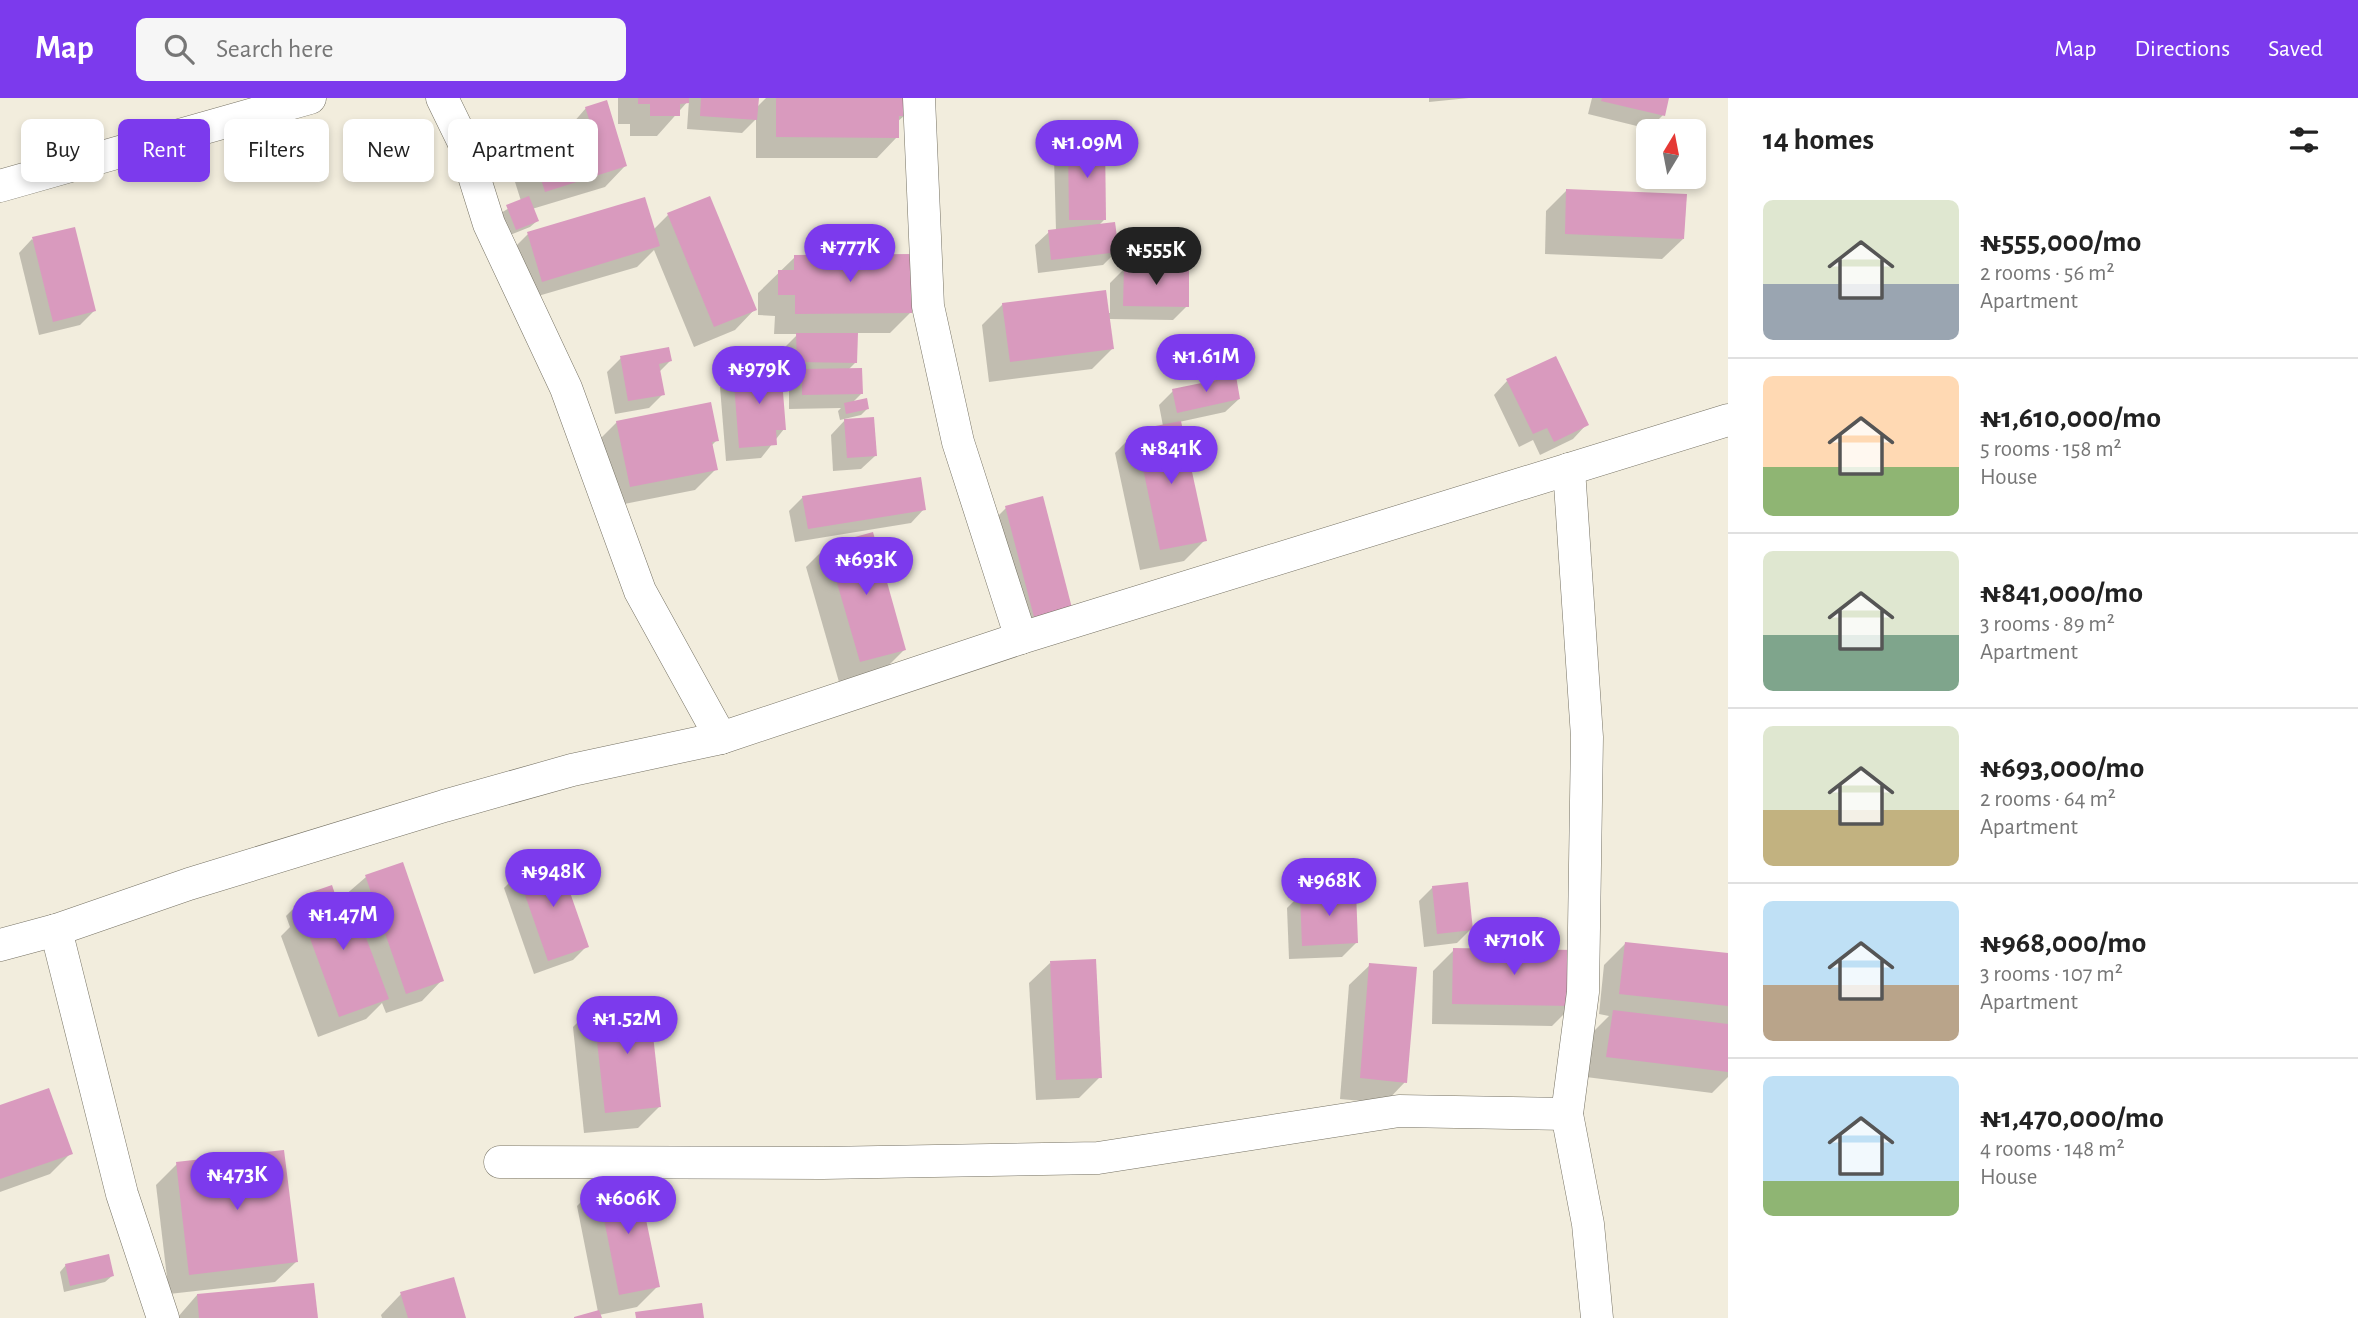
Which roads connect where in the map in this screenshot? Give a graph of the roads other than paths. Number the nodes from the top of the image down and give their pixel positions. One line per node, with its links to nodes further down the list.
1 (310, 98): 4 (street)
2 (442, 98): 8 (street)
3 (919, 98): 7 (street)
4 (0, 186)
5 (1728, 420): 6 (street)
6 (1569, 469): 7 (street); 11 (street)
7 (1021, 638): 8 (street)
8 (721, 738): 9 (street)
9 (56, 930): 10 (street); 13 (street)
10 (0, 945)
11 (1567, 1114): 12 (street); 14 (street)
12 (500, 1162)
13 (163, 1318)
14 (1597, 1318)

